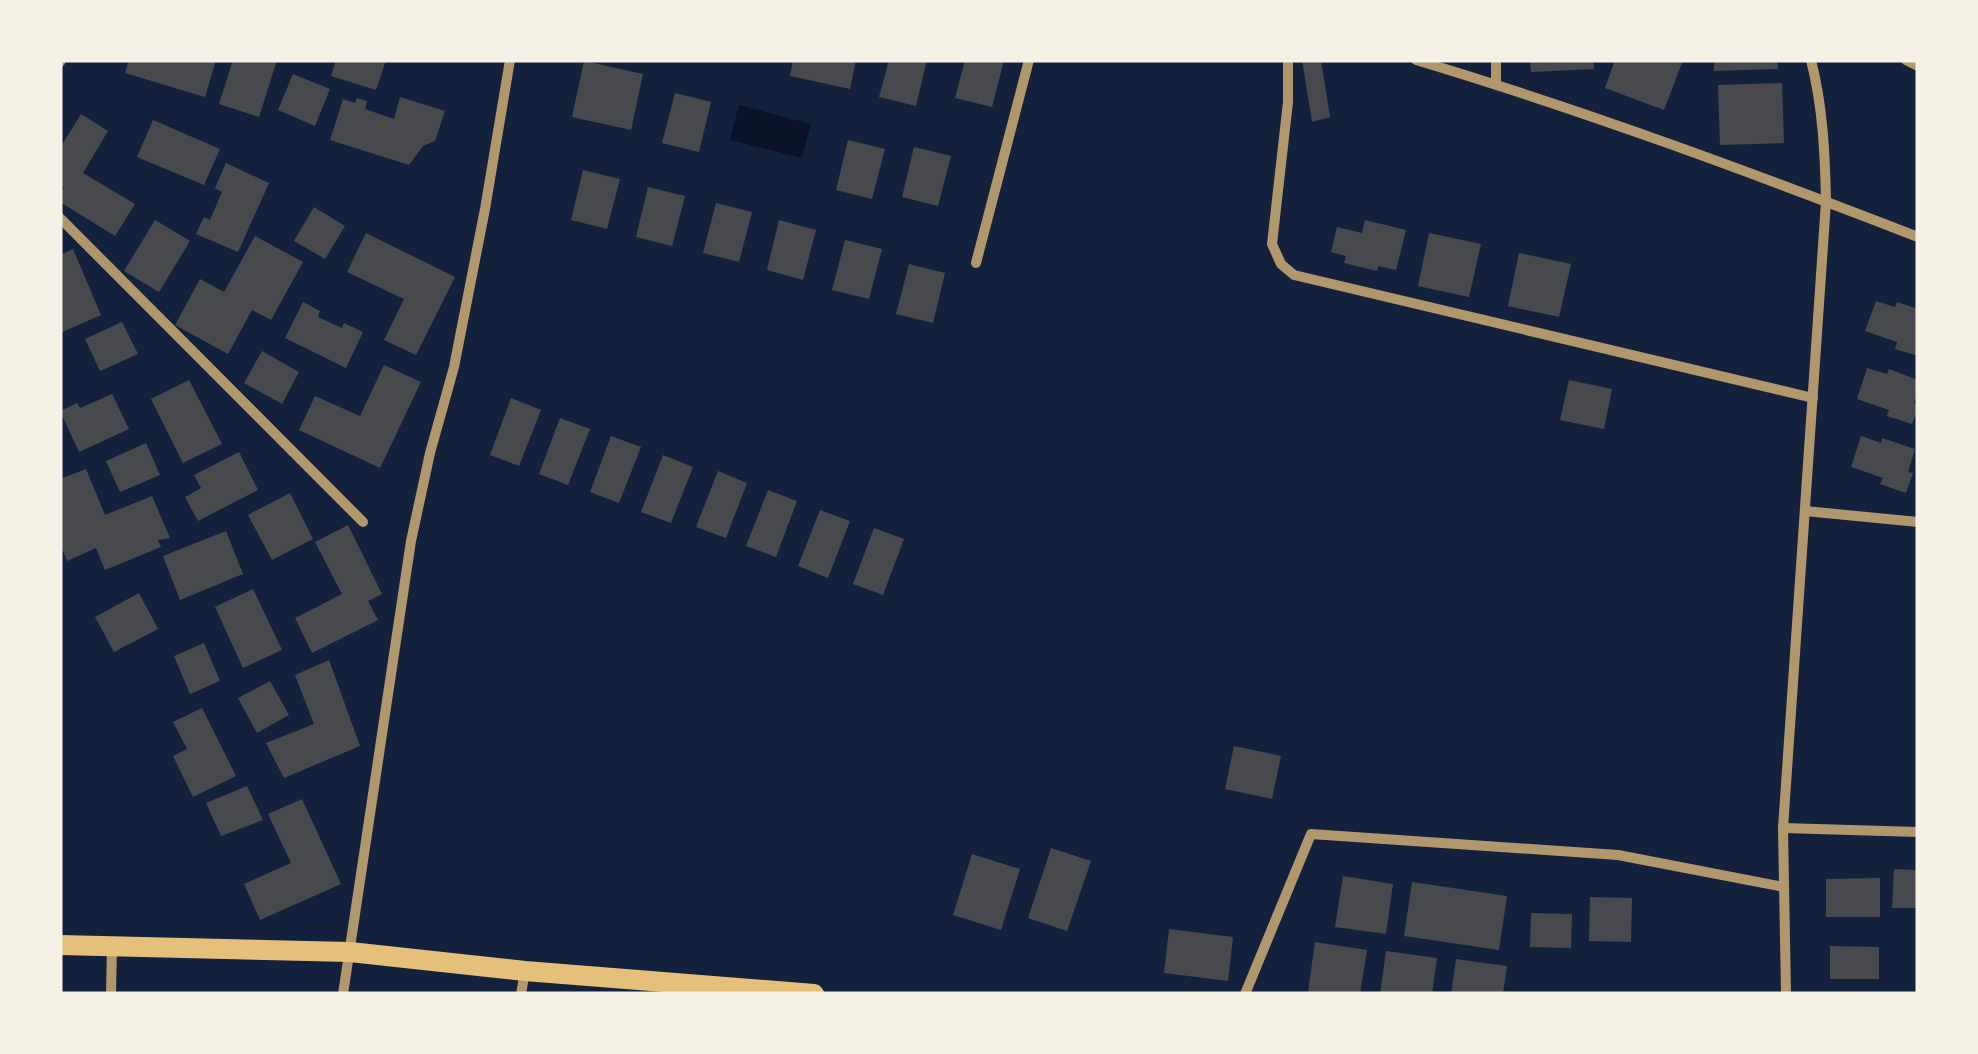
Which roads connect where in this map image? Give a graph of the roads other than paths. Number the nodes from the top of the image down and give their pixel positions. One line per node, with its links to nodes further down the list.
1 (510, 60): 23 (street)
2 (1029, 60): 13 (street)
3 (1288, 60): 14 (street)
4 (1416, 60): 9 (street)
5 (1496, 60): 9 (street)
6 (1811, 60): 10 (street)
7 (1906, 60): 8 (street)
8 (1918, 66)
9 (1496, 84): 10 (street)
10 (1826, 202): 12 (street); 14 (street)
11 (60, 218): 16 (street)
12 (1918, 238)
13 (976, 264)
14 (1813, 398): 15 (street)
15 (1805, 511): 17 (street); 18 (street)
16 (364, 522)
17 (1918, 522)
18 (1783, 828): 19 (street); 20 (street)
19 (1918, 832)
20 (1784, 887): 30 (street); 31 (street)
21 (60, 944): 22 (main road)
22 (112, 945): 23 (main road); 26 (street)
23 (350, 952): 24 (main road); 27 (street)
24 (525, 971): 25 (main road); 28 (street)
25 (728, 991): 29 (main road)
26 (111, 994)
27 (342, 994)
28 (522, 994)
29 (814, 994)
30 (1245, 994)
31 (1786, 994)

